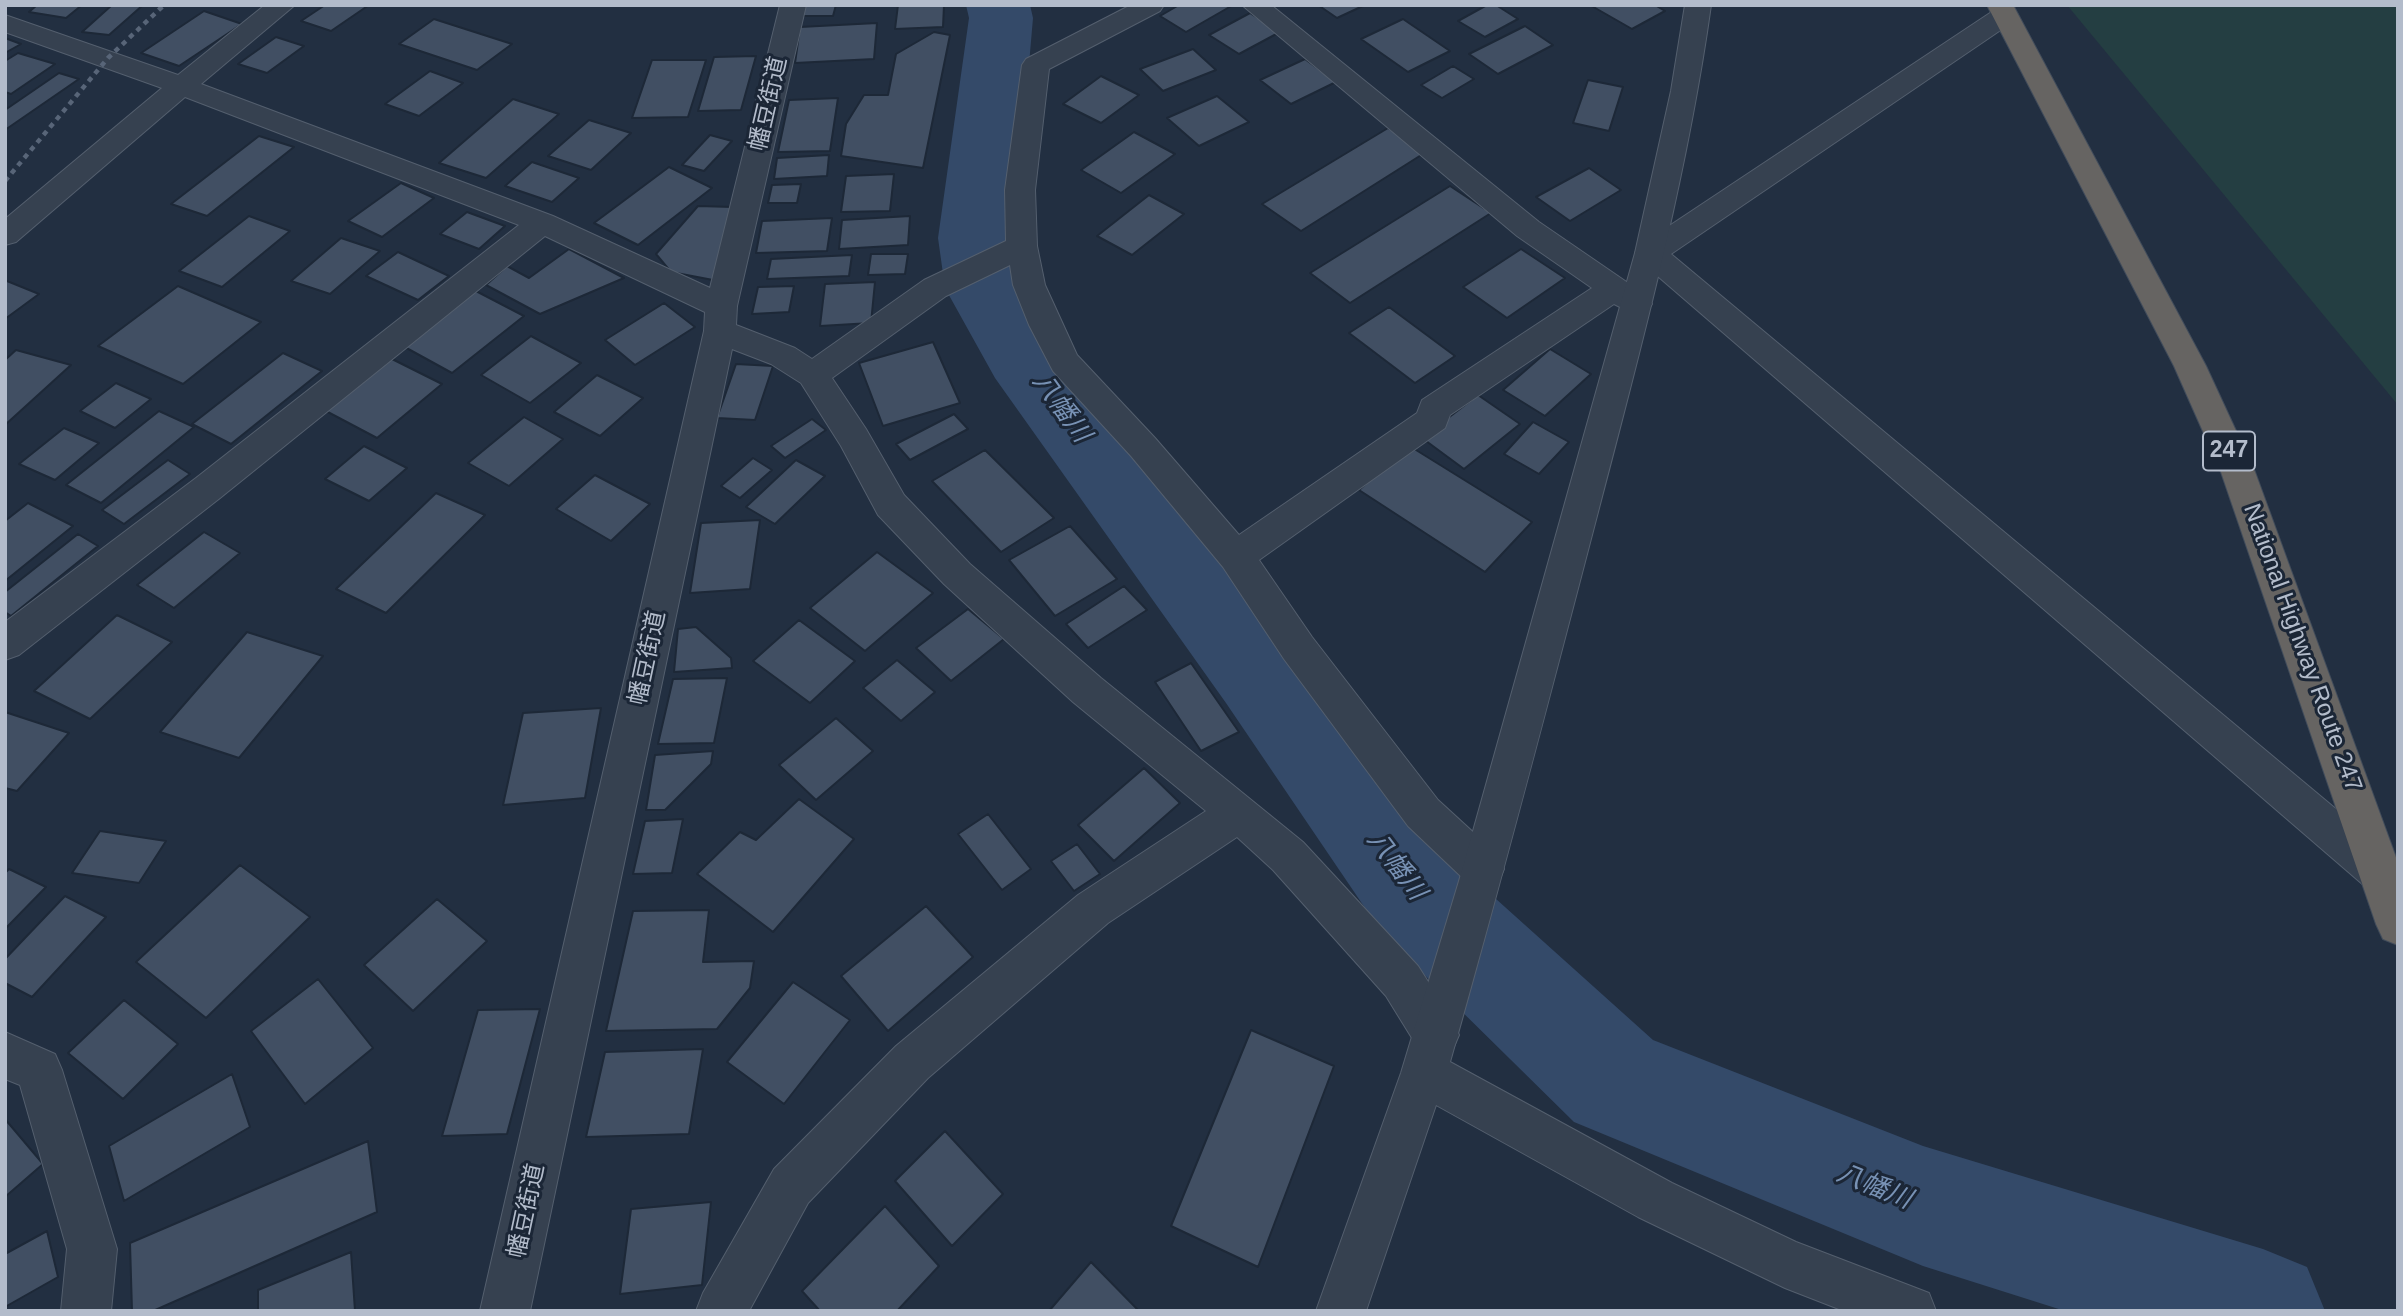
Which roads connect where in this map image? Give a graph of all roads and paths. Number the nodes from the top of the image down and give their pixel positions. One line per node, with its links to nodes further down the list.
1 (282, 5): 8 (street)
2 (793, 5): 14 (street, 幡豆街道)
3 (1151, 5): 11 (street)
4 (1255, 5): 13 (street)
5 (1698, 5): 12 (street)
6 (2002, 10): 12 (street); 19 (highway, National Highway Route 247 / 247)
7 (5, 23): 8 (street)
8 (181, 86): 9 (street); 10 (street)
9 (542, 223): 14 (street); 17 (street)
10 (5, 235)
11 (1021, 246): 15 (street); 16 (street)
12 (1650, 253): 13 (street); 19 (street)
13 (1624, 297): 16 (street); 20 (street)
14 (720, 318): 15 (street); 25 (street, 幡豆街道)
15 (813, 375): 18 (street)
16 (1236, 557): 20 (street)
17 (5, 644)
18 (1239, 813): 22 (street); 26 (street)
19 (2382, 874): 21 (highway, National Highway Route 247 / 247)
20 (1482, 875): 22 (street)
21 (2398, 924)
22 (1434, 1040): 27 (street); 28 (street)
23 (5, 1055): 24 (street)
24 (86, 1311)
25 (505, 1311)
26 (720, 1311)
27 (1341, 1311)
28 (1911, 1311)

